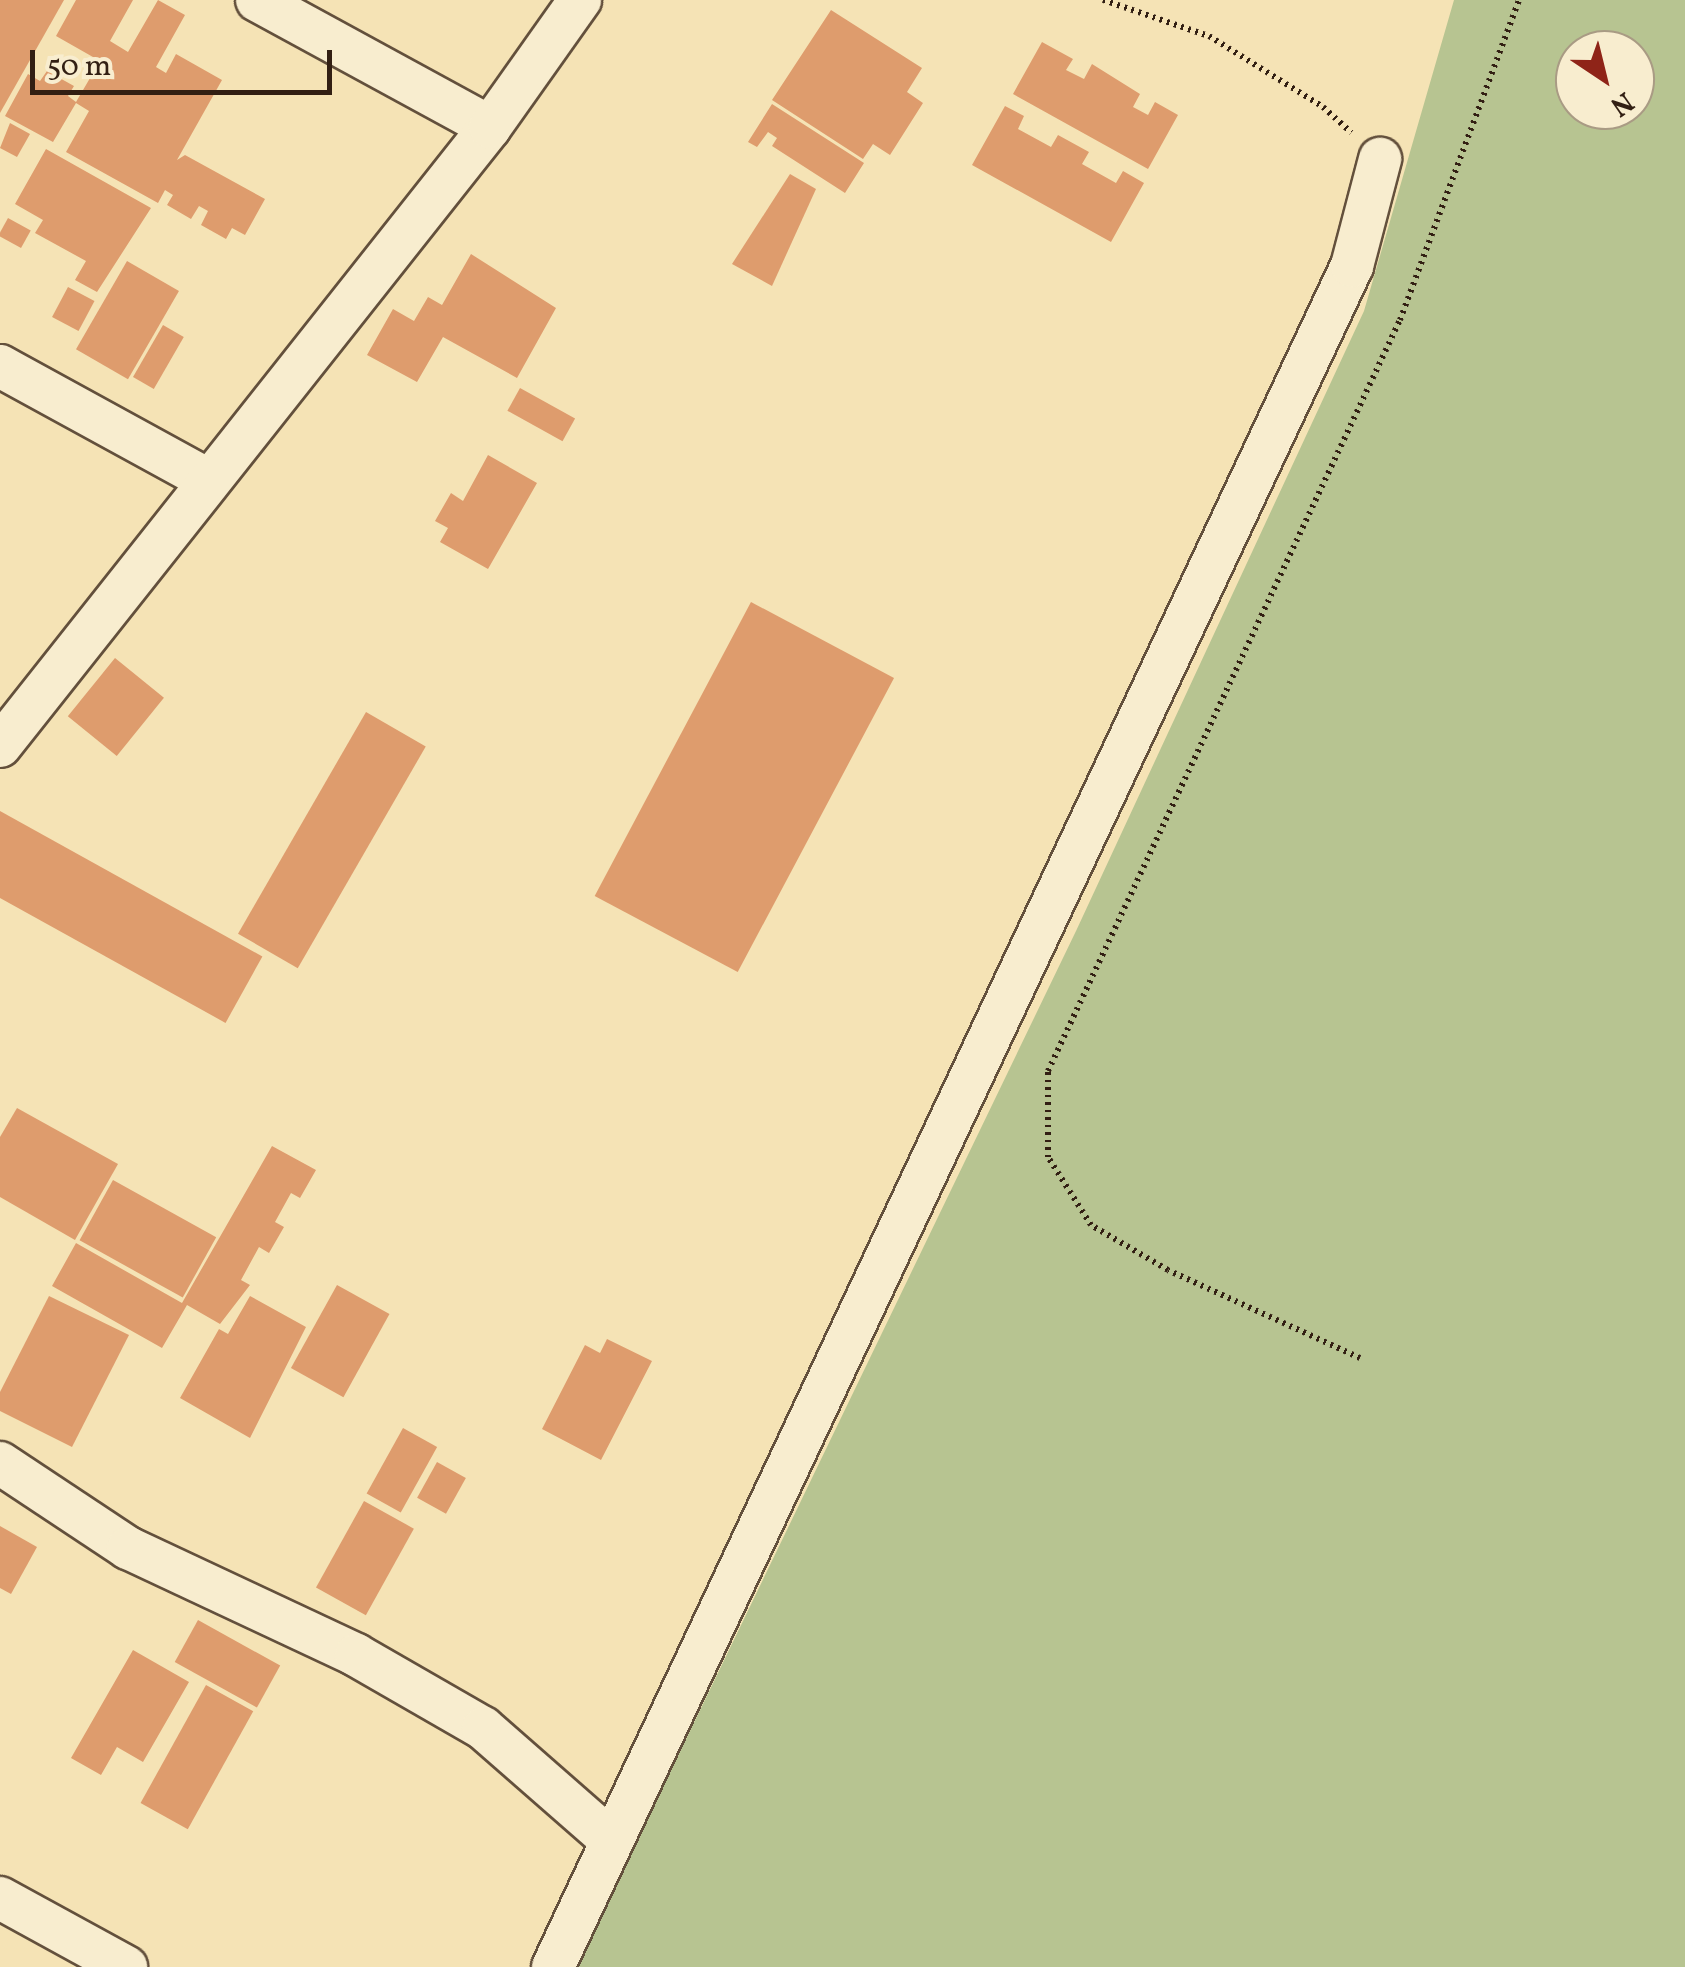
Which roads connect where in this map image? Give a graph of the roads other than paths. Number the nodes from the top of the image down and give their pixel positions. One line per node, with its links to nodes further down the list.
1 (256, 0): 3 (street)
2 (580, 0): 3 (street)
3 (490, 127): 6 (street)
4 (1380, 159): 9 (street)
5 (0, 366): 6 (street)
6 (208, 480): 7 (street)
7 (0, 746)
8 (0, 1464): 9 (street)
9 (612, 1841): 12 (street)
10 (0, 1898): 11 (street)
11 (126, 1967)
12 (553, 1967)

